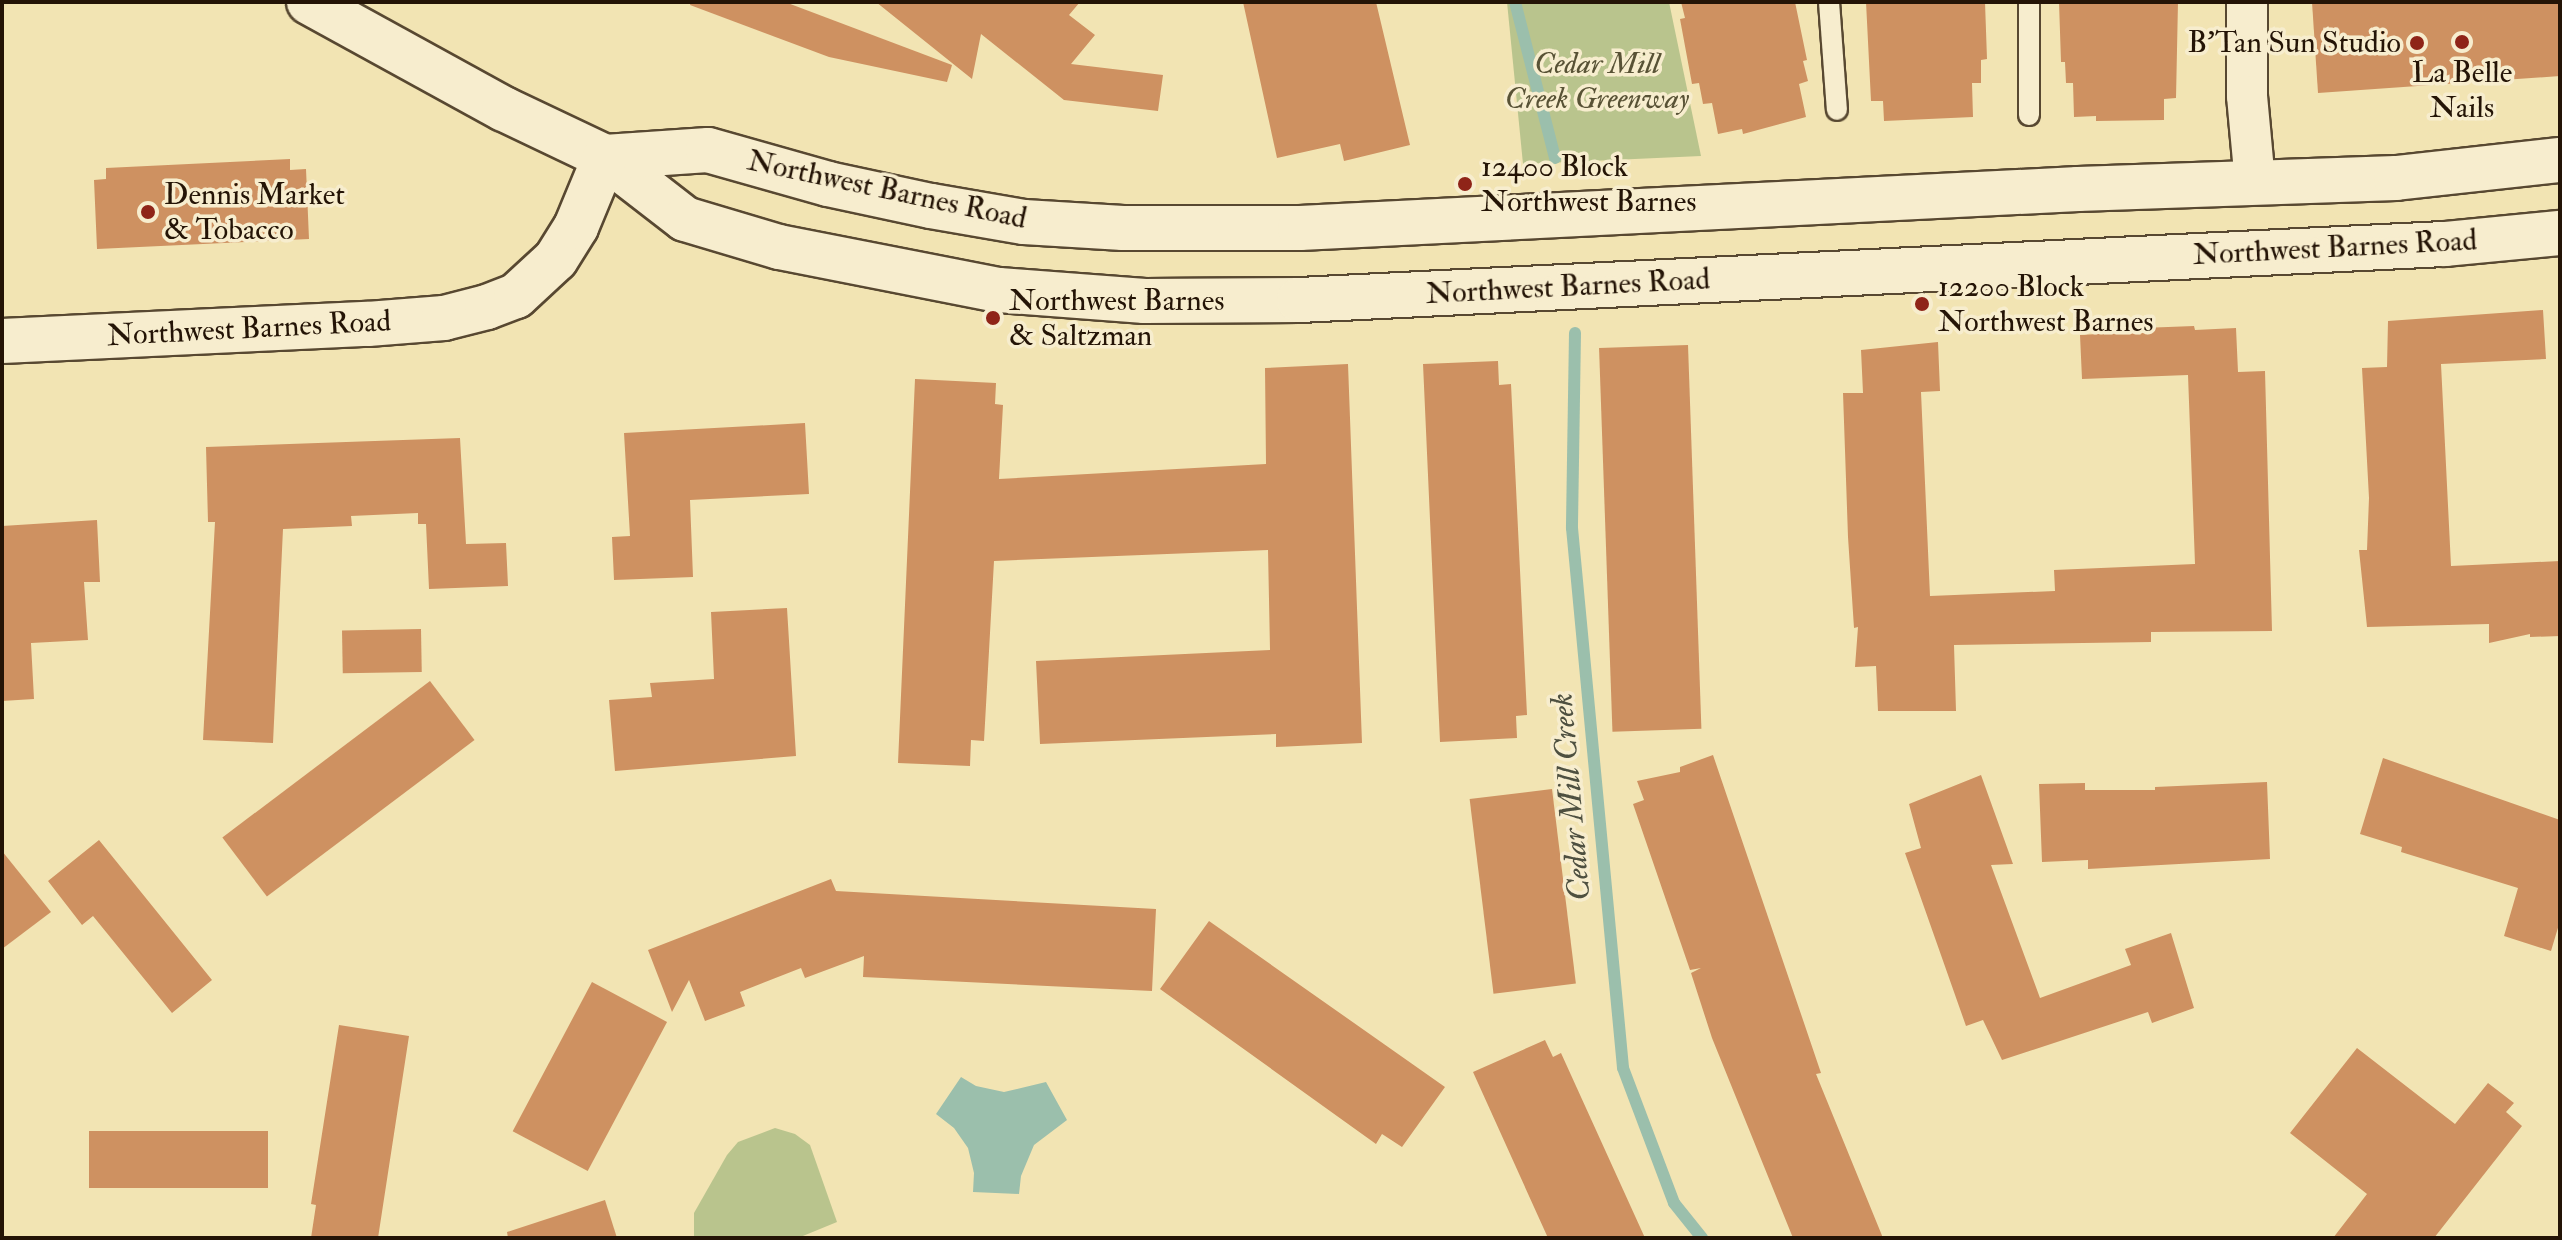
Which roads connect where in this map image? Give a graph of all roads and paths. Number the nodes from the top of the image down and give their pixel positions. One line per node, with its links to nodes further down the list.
1 (309, 2): 7 (main road)
2 (1829, 2): 5 (lane)
3 (2029, 2): 6 (lane)
4 (2247, 2): 9 (street)
5 (1837, 110)
6 (2029, 115)
7 (605, 157): 9 (main road, Northwest Barnes Road); 10 (main road, Northwest Barnes Road); 11 (main road, Northwest Barnes Road)
8 (2560, 160): 9 (main road, Northwest Barnes Road)
9 (2255, 183)
10 (2560, 233)
11 (2, 341)

